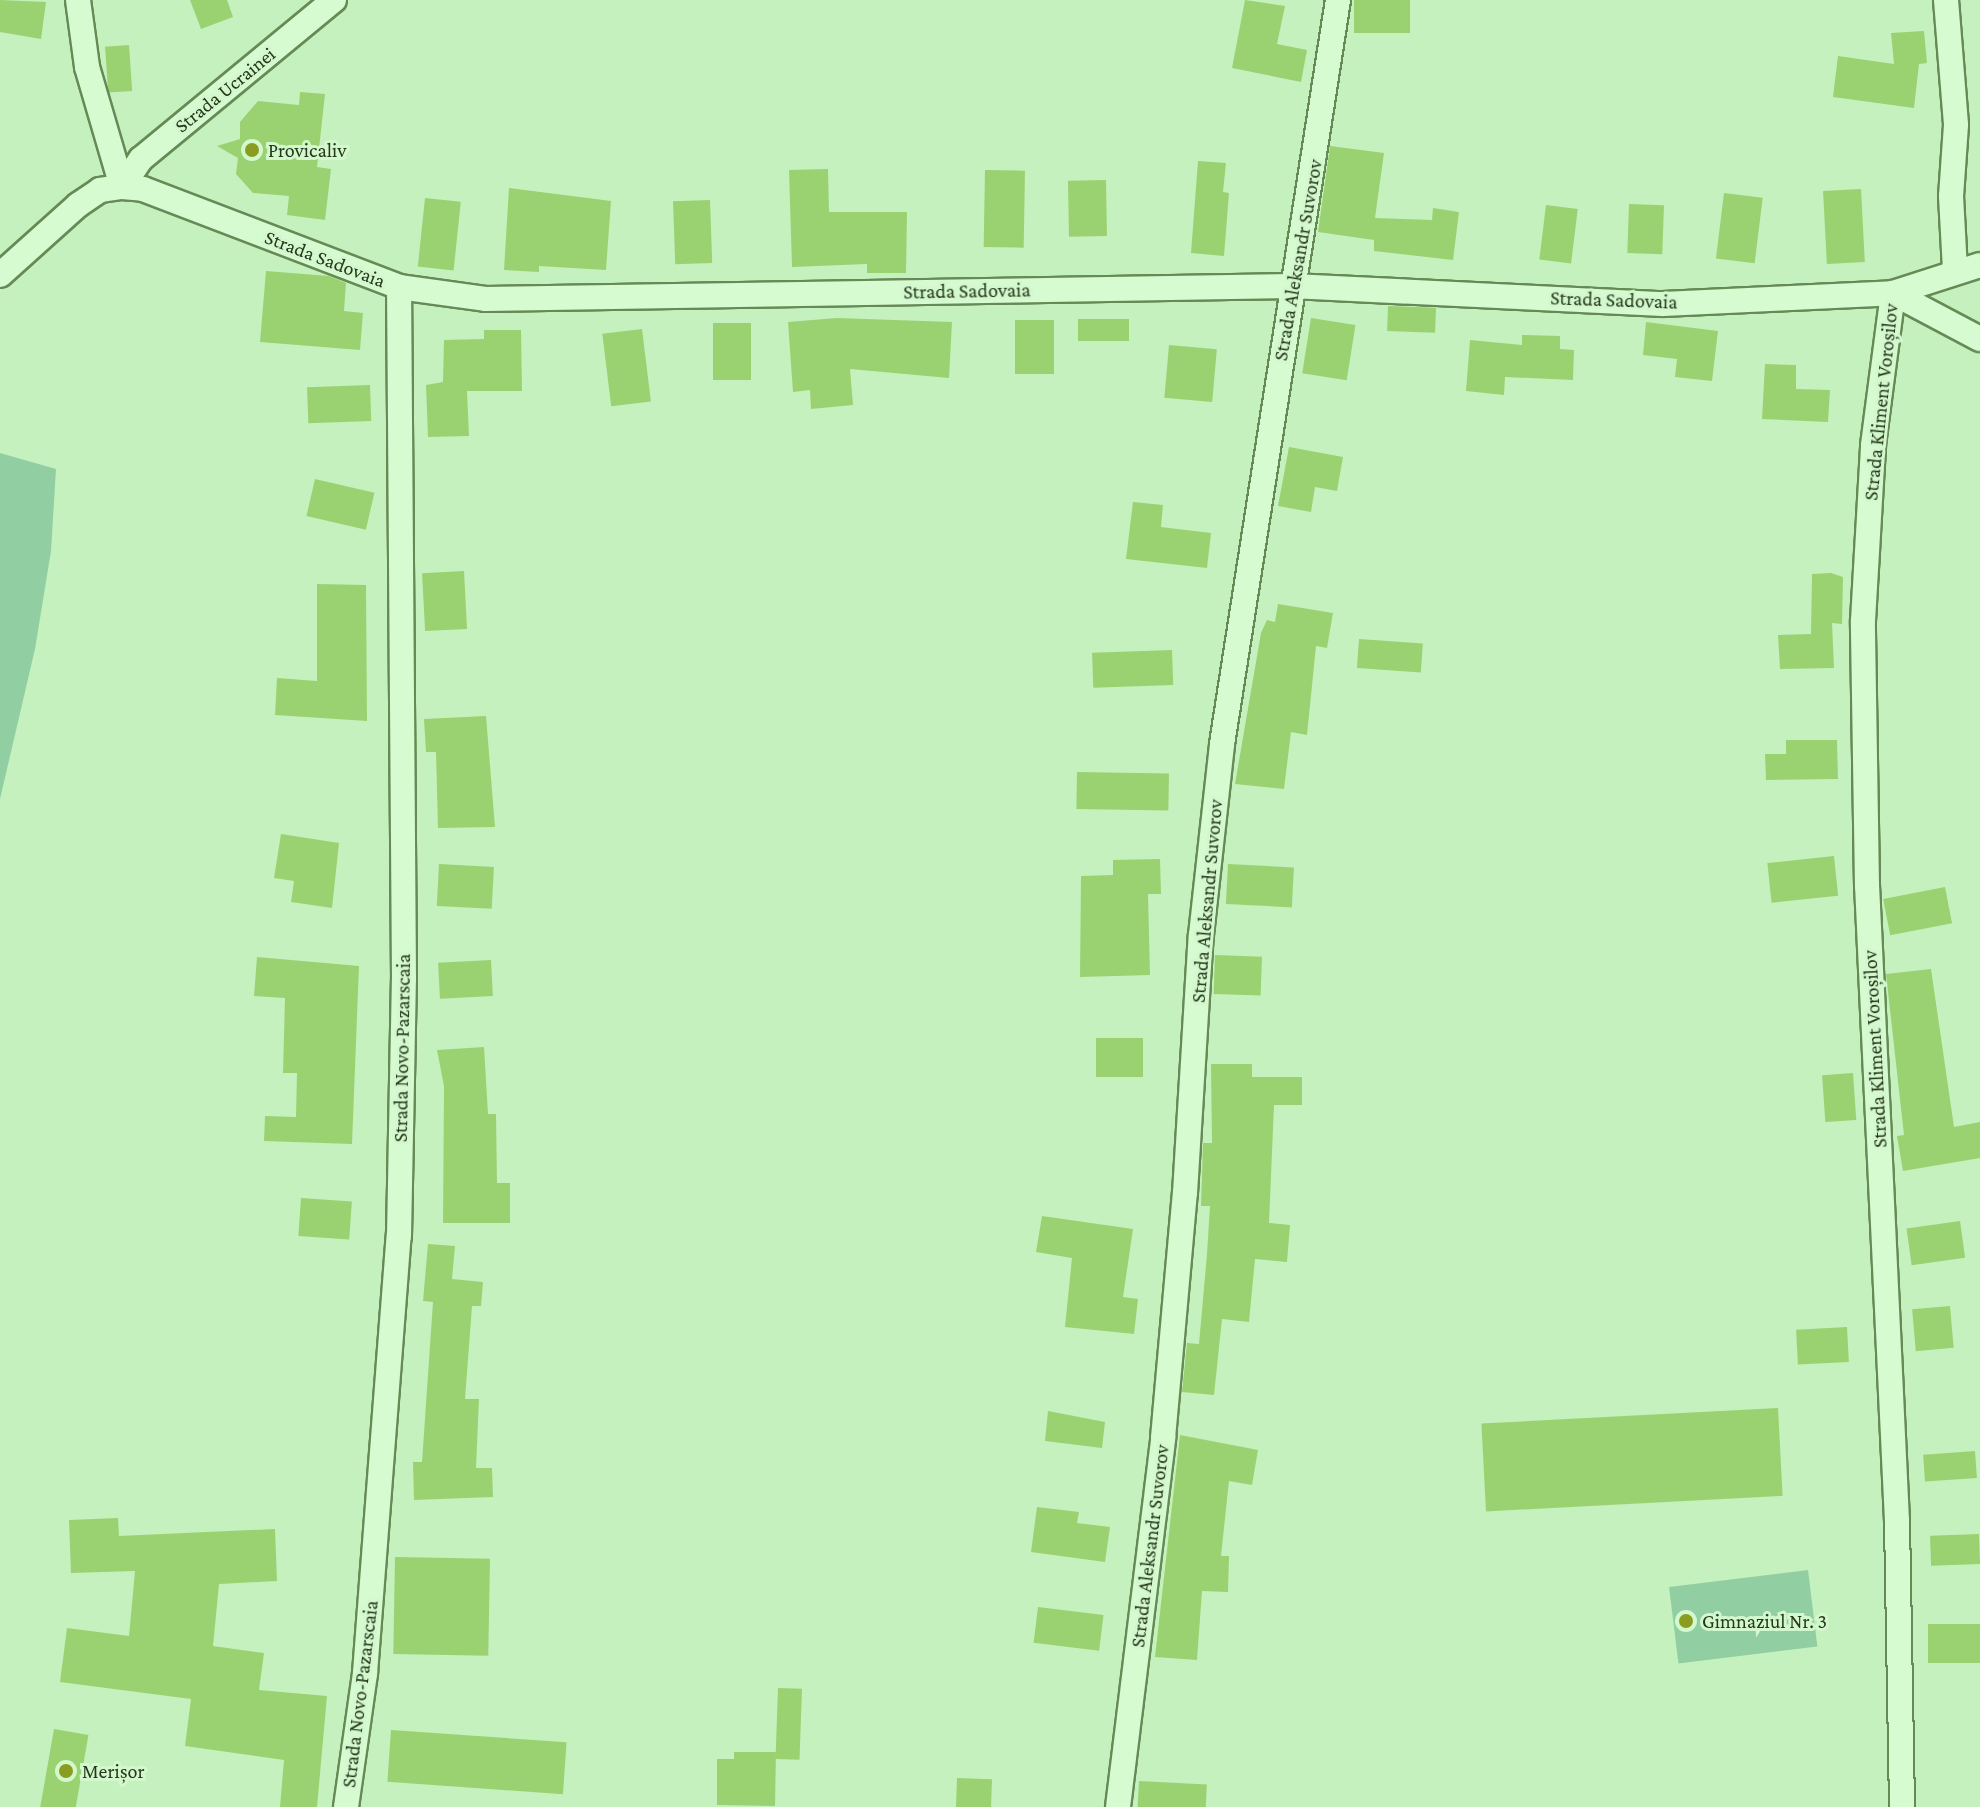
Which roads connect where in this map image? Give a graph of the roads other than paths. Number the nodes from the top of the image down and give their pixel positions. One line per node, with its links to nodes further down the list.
1 (78, 0): 5 (street)
2 (334, 0): 5 (street, Strada Ucrainei)
3 (1338, 0): 9 (street, Strada Aleksandr Suvorov)
4 (1946, 0): 7 (street)
5 (122, 187): 8 (street); 10 (street, Strada Sadovaia)
6 (1980, 265): 7 (street, Strada Sadovaia)
7 (1955, 271): 11 (street, Strada Sadovaia)
8 (0, 275)
9 (1292, 286): 10 (street, Strada Sadovaia); 11 (street, Strada Sadovaia); 14 (street, Strada Aleksandr Suvorov)
10 (399, 287): 13 (street, Strada Novo-Pazarscaia)
11 (1893, 293): 12 (street); 15 (street, Strada Kliment Voroșilov)
12 (1980, 339)
13 (346, 1807)
14 (1118, 1807)
15 (1902, 1807)

